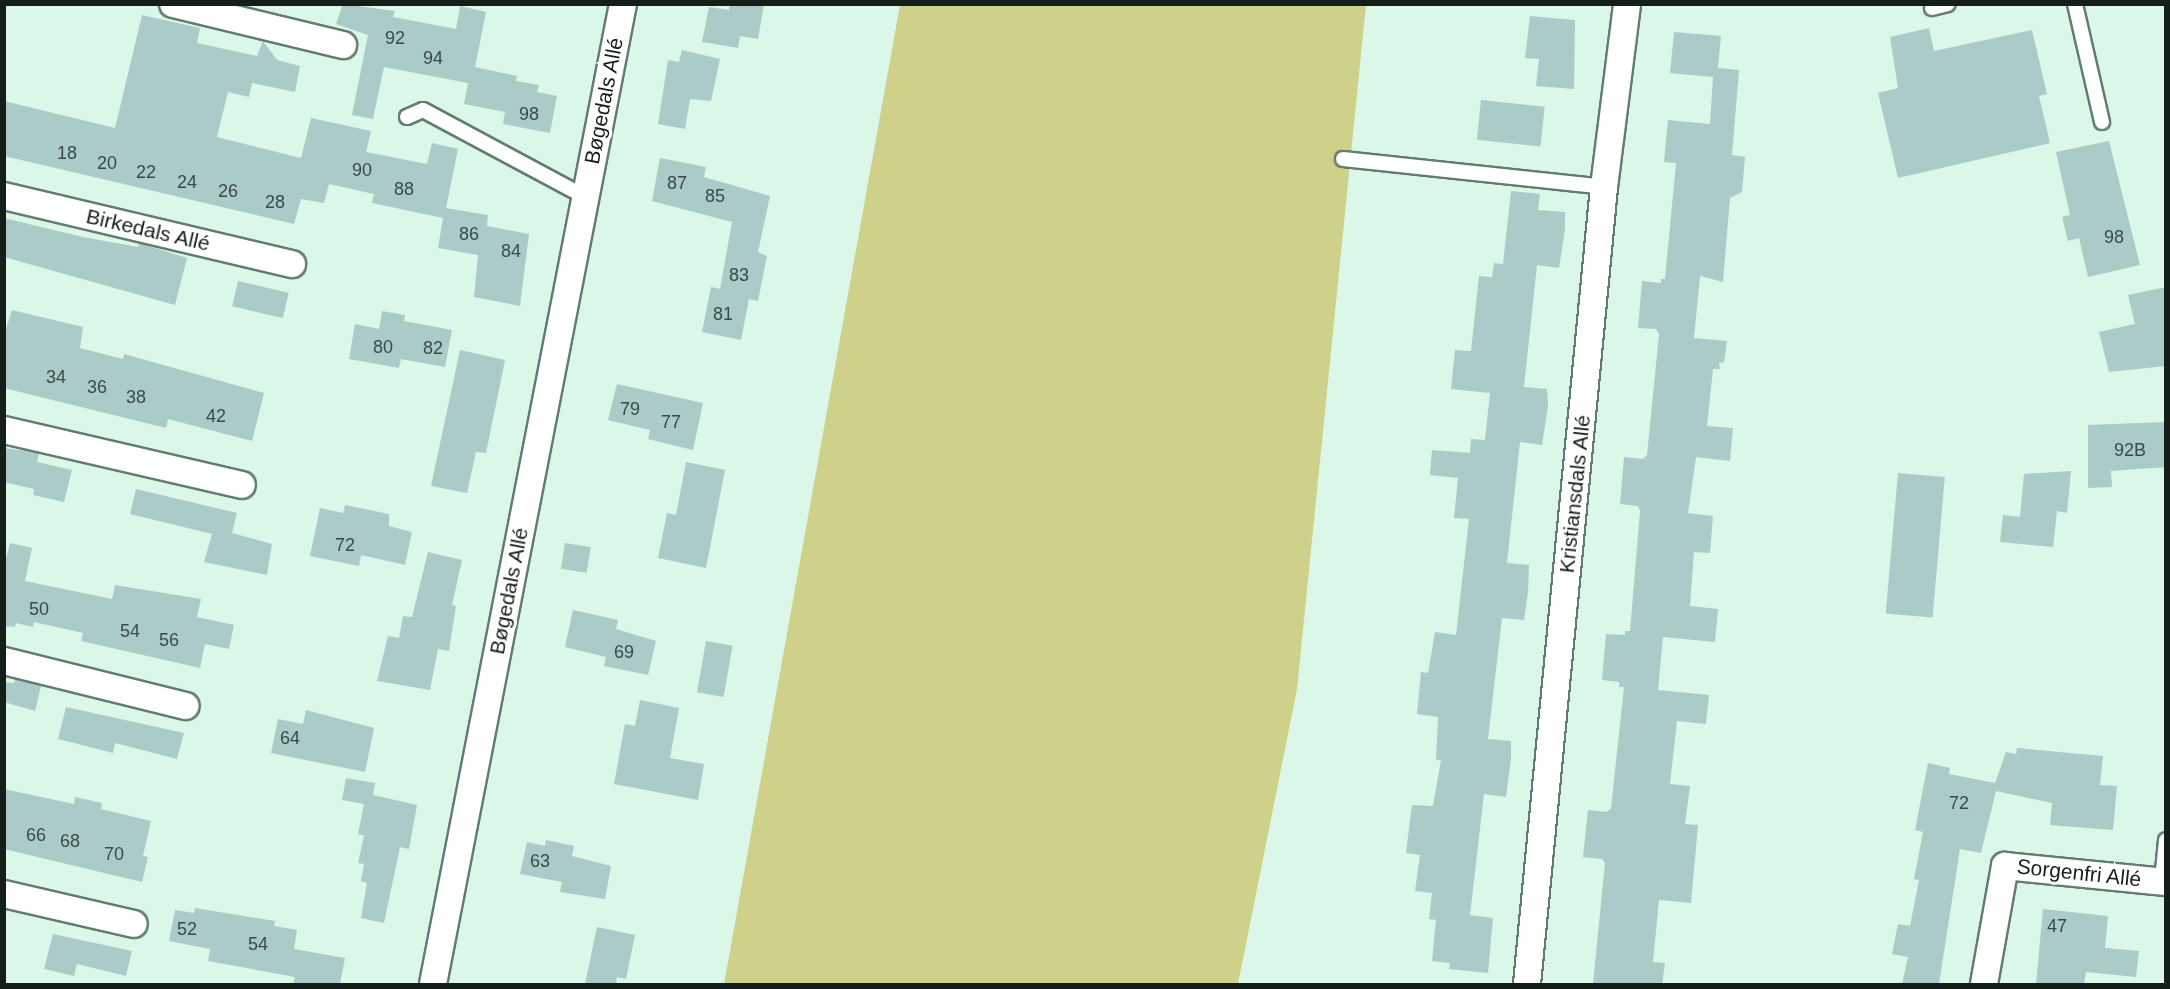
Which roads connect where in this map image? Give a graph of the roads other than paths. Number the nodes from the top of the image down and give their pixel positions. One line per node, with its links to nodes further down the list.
1 (173, 4): 7 (street)
2 (623, 4): 13 (street, Bøgedals Allé)
3 (1627, 4): 11 (street, Kristiansdals Allé)
4 (1948, 4): 6 (lane)
5 (2075, 4): 9 (lane)
6 (1932, 8)
7 (343, 45)
8 (407, 117): 13 (lane, Bøgedals Allé)
9 (2103, 122)
10 (1342, 159): 11 (lane)
11 (1604, 187): 24 (street, Kristiansdals Allé)
12 (4, 196): 14 (street, Birkedals Allé)
13 (585, 197): 23 (street, Bøgedals Allé)
14 (292, 264)
15 (4, 430): 16 (street)
16 (242, 485)
17 (4, 662): 18 (street)
18 (186, 706)
19 (2166, 840): 20 (lane)
20 (2164, 882): 25 (street, Sorgenfri Allé)
21 (4, 894): 22 (street)
22 (134, 924)
23 (433, 984)
24 (1527, 984)
25 (1984, 984)

